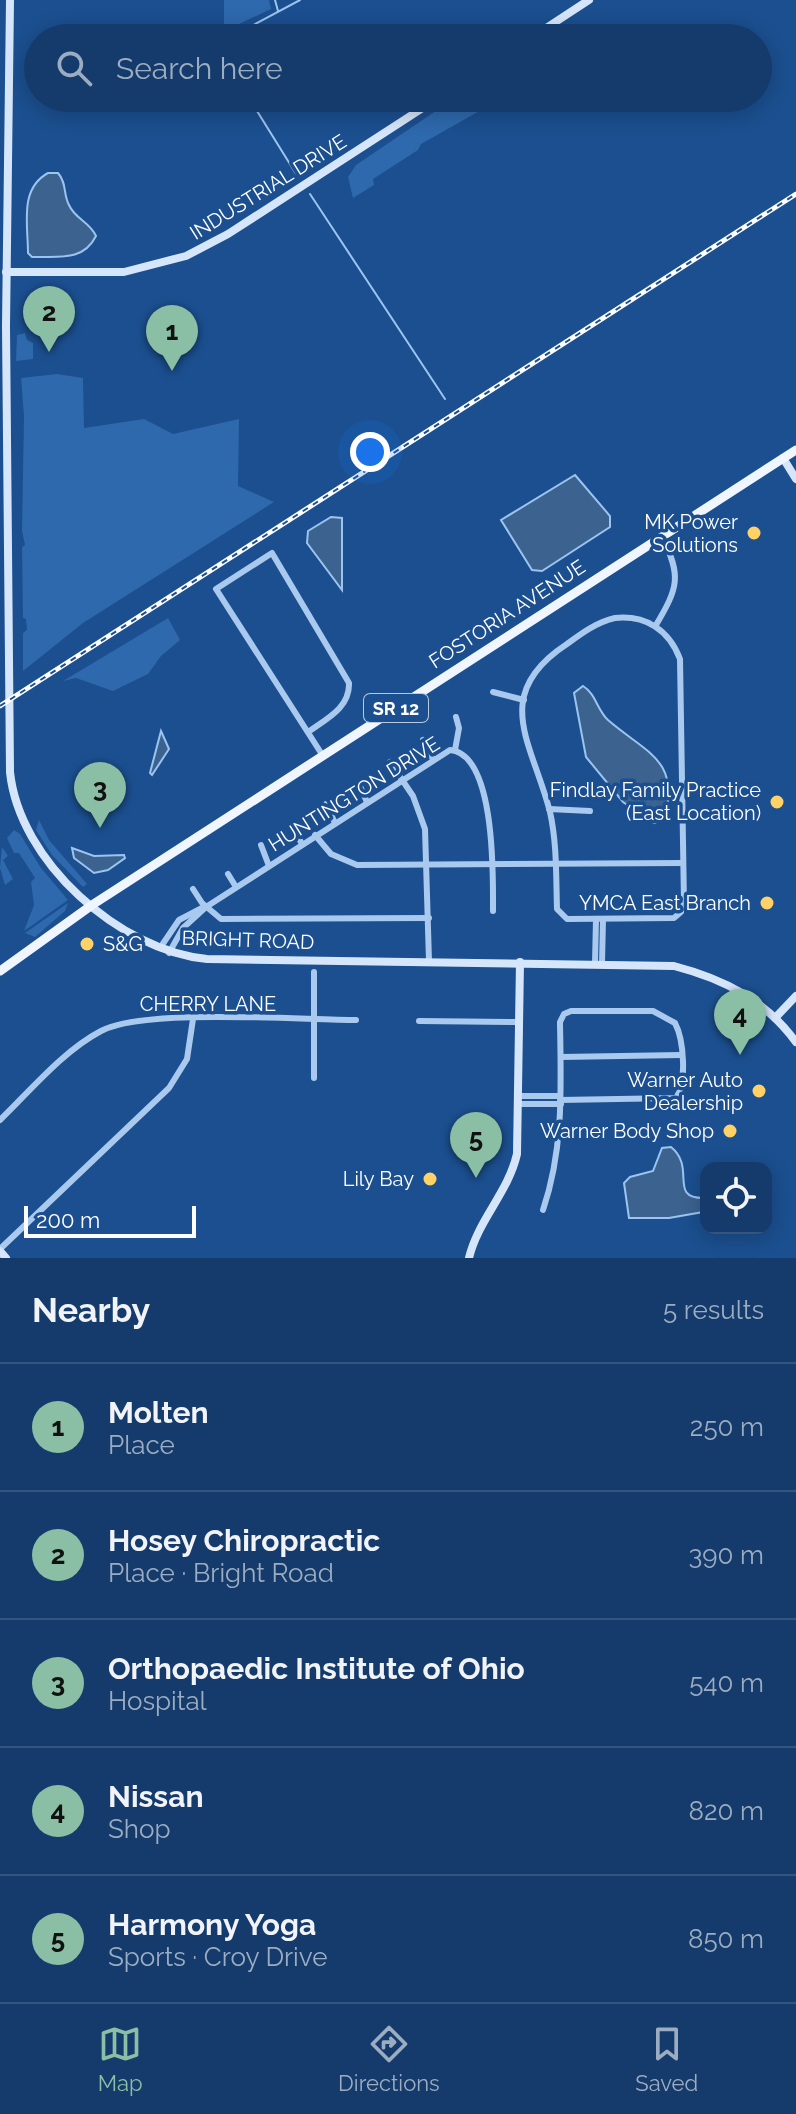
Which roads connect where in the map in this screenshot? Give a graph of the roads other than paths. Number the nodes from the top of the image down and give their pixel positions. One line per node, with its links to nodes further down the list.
1 (10, 0): 5 (main road, BRIGHT ROAD)
2 (589, 0): 3 (main road)
3 (552, 24)
4 (416, 112): 5 (main road, INDUSTRIAL DRIVE)
5 (3, 272): 6 (main road, BRIGHT ROAD)
6 (3, 424): 12 (main road, BRIGHT ROAD)
7 (796, 450): 8 (main road, FOSTORIA AVENUE / SR 12)
8 (783, 458): 9 (main road); 10 (main road, FOSTORIA AVENUE / SR 12)
9 (796, 479)
10 (661, 536): 11 (street); 19 (main road, FOSTORIA AVENUE / SR 12)
11 (656, 625): 14 (street); 33 (street)
12 (4, 626): 41 (main road, BRIGHT ROAD)
13 (493, 692): 14 (street)
14 (524, 700): 26 (street)
15 (456, 717): 18 (street)
16 (308, 732): 16 (street); 19 (street)
17 (423, 740): 20 (street)
18 (455, 750): 20 (street, HUNTINGTON DRIVE); 36 (street, HUNTINGTON DRIVE)
19 (323, 756): 41 (main road, FOSTORIA AVENUE / SR 12)
20 (433, 759): 22 (street, HUNTINGTON DRIVE)
21 (390, 762): 22 (street)
22 (402, 779): 24 (street, HUNTINGTON DRIVE); 35 (street)
23 (359, 784): 24 (street)
24 (367, 802): 28 (street, HUNTINGTON DRIVE)
25 (326, 804): 28 (street)
26 (549, 809): 27 (street); 34 (street)
27 (590, 811)
28 (335, 823): 30 (street, HUNTINGTON DRIVE)
29 (293, 828): 31 (street)
30 (315, 835): 31 (street, HUNTINGTON DRIVE); 35 (street)
31 (302, 844): 37 (street, HUNTINGTON DRIVE)
32 (261, 845): 37 (street)
33 (683, 863): 34 (street); 45 (street)
34 (555, 864): 36 (street); 45 (street)
35 (428, 865): 36 (street); 44 (street)
36 (494, 865): 43 (street, HUNTINGTON DRIVE)
37 (269, 866): 39 (street, HUNTINGTON DRIVE)
38 (228, 874): 39 (street)
39 (236, 887): 42 (street, HUNTINGTON DRIVE)
40 (193, 889): 42 (street)
41 (92, 905): 46 (main road, BRIGHT ROAD); 50 (main road, FOSTORIA AVENUE / SR 12)
42 (206, 907): 44 (street); 46 (street, HUNTINGTON DRIVE)
43 (493, 911)
44 (429, 918): 47 (street)
45 (599, 919): 49 (street)
46 (165, 951): 47 (main road, BRIGHT ROAD)
47 (429, 961): 48 (main road, BRIGHT ROAD)
48 (520, 962): 49 (main road, BRIGHT ROAD); 58 (main road)
49 (598, 963): 53 (main road, BRIGHT ROAD)
50 (0, 971)
51 (314, 972): 55 (street)
52 (796, 996): 53 (main road)
53 (775, 1018): 59 (main road, BRIGHT ROAD)
54 (193, 1019): 55 (street, CHERRY LANE); 65 (street, CHERRY LANE); 67 (street)
55 (314, 1020): 56 (street, CHERRY LANE); 62 (street)
56 (356, 1020)
57 (419, 1021): 58 (street)
58 (519, 1022): 63 (main road)
59 (796, 1042)
60 (681, 1055): 61 (street); 61 (street); 64 (street)
61 (561, 1057): 64 (street)
62 (314, 1078)
63 (518, 1100): 64 (street); 69 (main road)
64 (560, 1100): 66 (street)
65 (0, 1120)
66 (543, 1210)
67 (0, 1250): 68 (main road)
68 (6, 1258)
69 (469, 1258)

